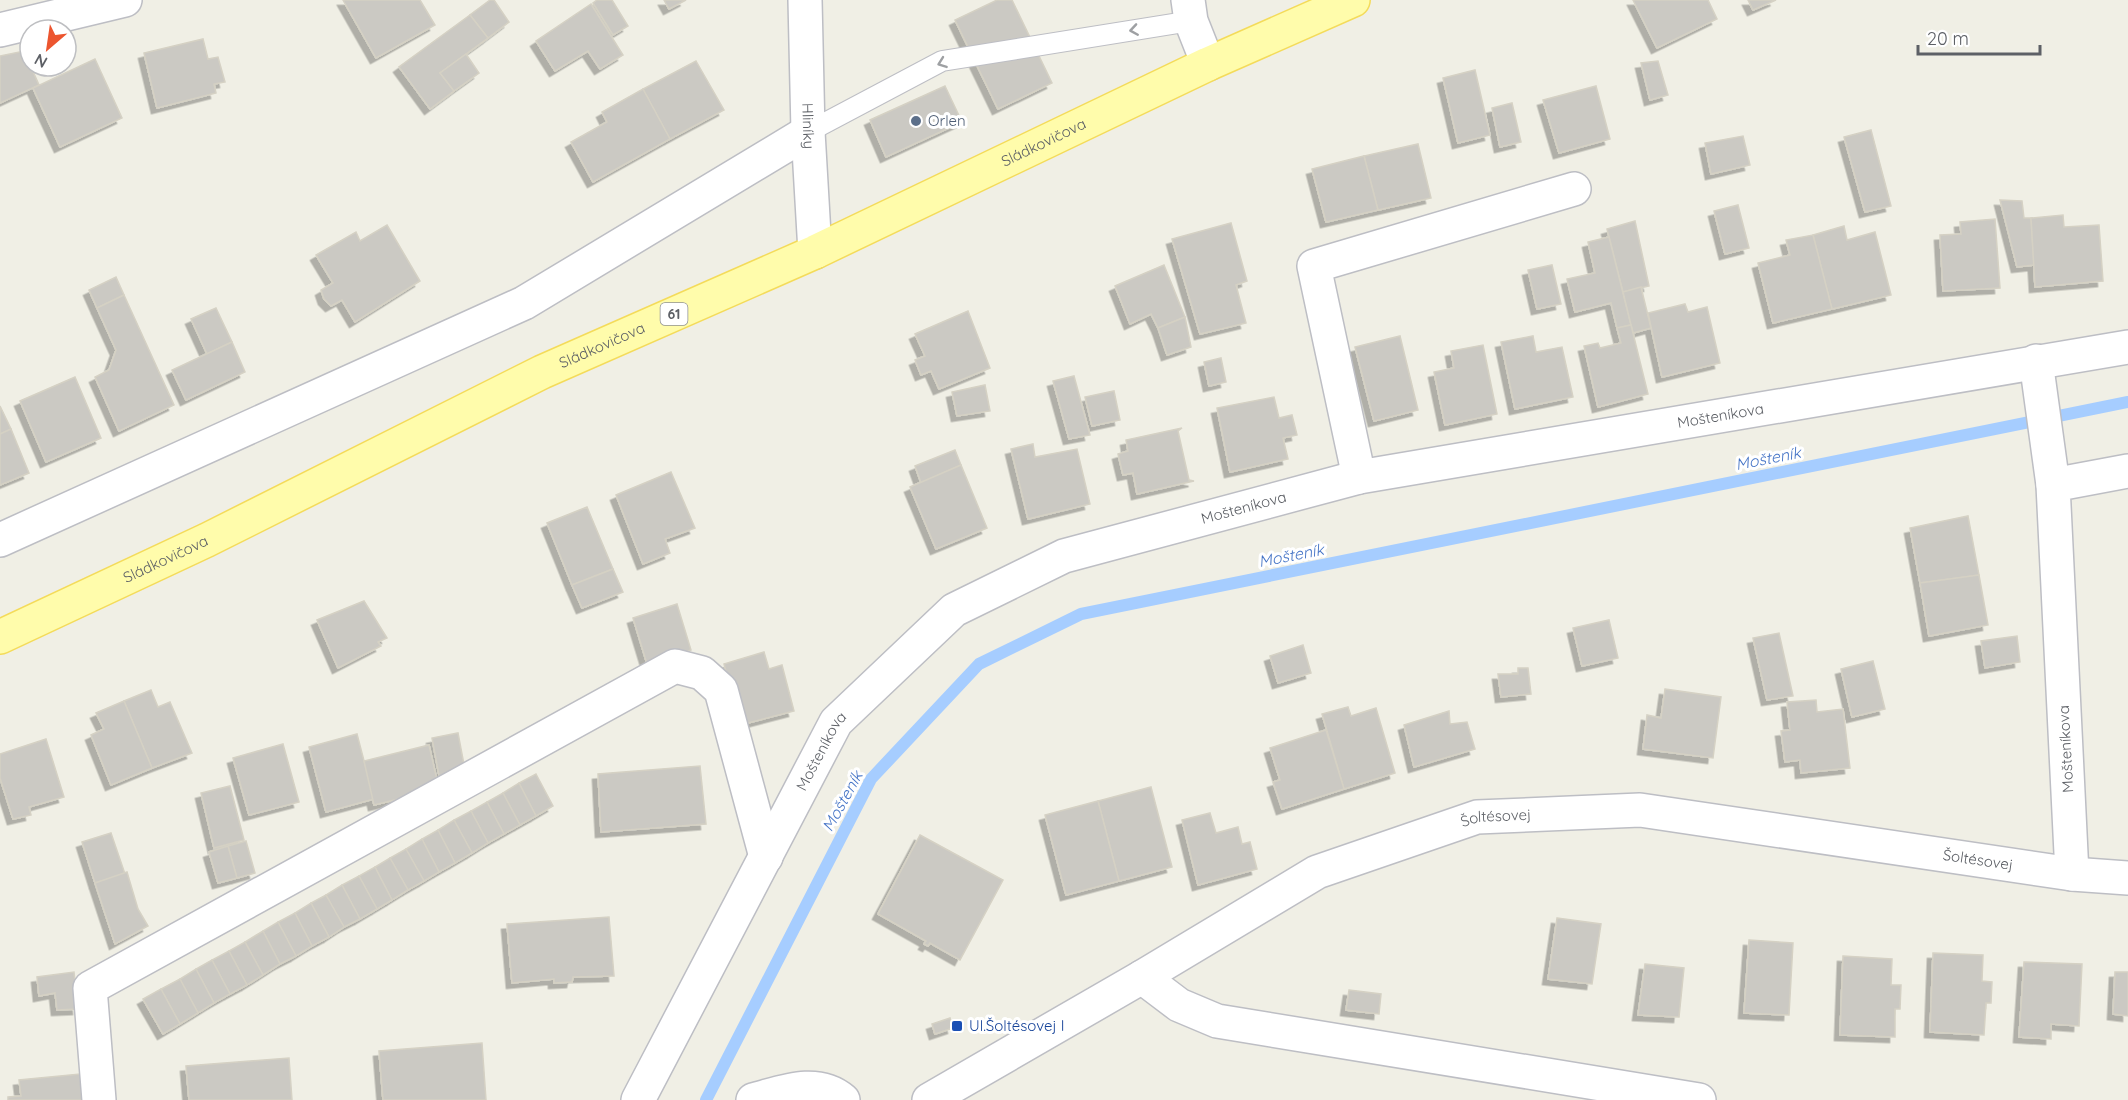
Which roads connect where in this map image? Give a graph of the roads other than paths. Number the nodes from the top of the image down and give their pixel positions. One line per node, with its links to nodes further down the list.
1 (125, 0): 5 (street)
2 (805, 0): 7 (street, Hliníky)
3 (1353, 0): 6 (main road, Sládkovičova / 61)
4 (1190, 10): 6 (street); 7 (lane, one-way to 7)
5 (0, 30)
6 (1208, 64): 9 (main road, Sládkovičova / 61)
7 (808, 132): 9 (street, Hliníky); 15 (street)
8 (1574, 189): 13 (street)
9 (815, 252): 16 (main road, Sládkovičova / 61)
10 (2128, 347): 11 (street, Mošteníkova)
11 (2036, 362): 13 (street, Mošteníkova); 14 (street, Mošteníkova)
12 (2128, 471): 14 (street)
13 (1359, 477): 17 (street, Mošteníkova)
14 (2053, 485): 18 (street, Mošteníkova)
15 (0, 540)
16 (0, 637)
17 (766, 857): 21 (street); 22 (street, Mošteníkova)
18 (2072, 874): 19 (street, Šoltésovej); 20 (street, Šoltésovej)
19 (2128, 878)
20 (1142, 977): 25 (street, Šoltésovej); 26 (street)
21 (99, 1100)
22 (638, 1100)
23 (753, 1100): 24 (street)
24 (843, 1100)
25 (929, 1100)
26 (1699, 1100)

